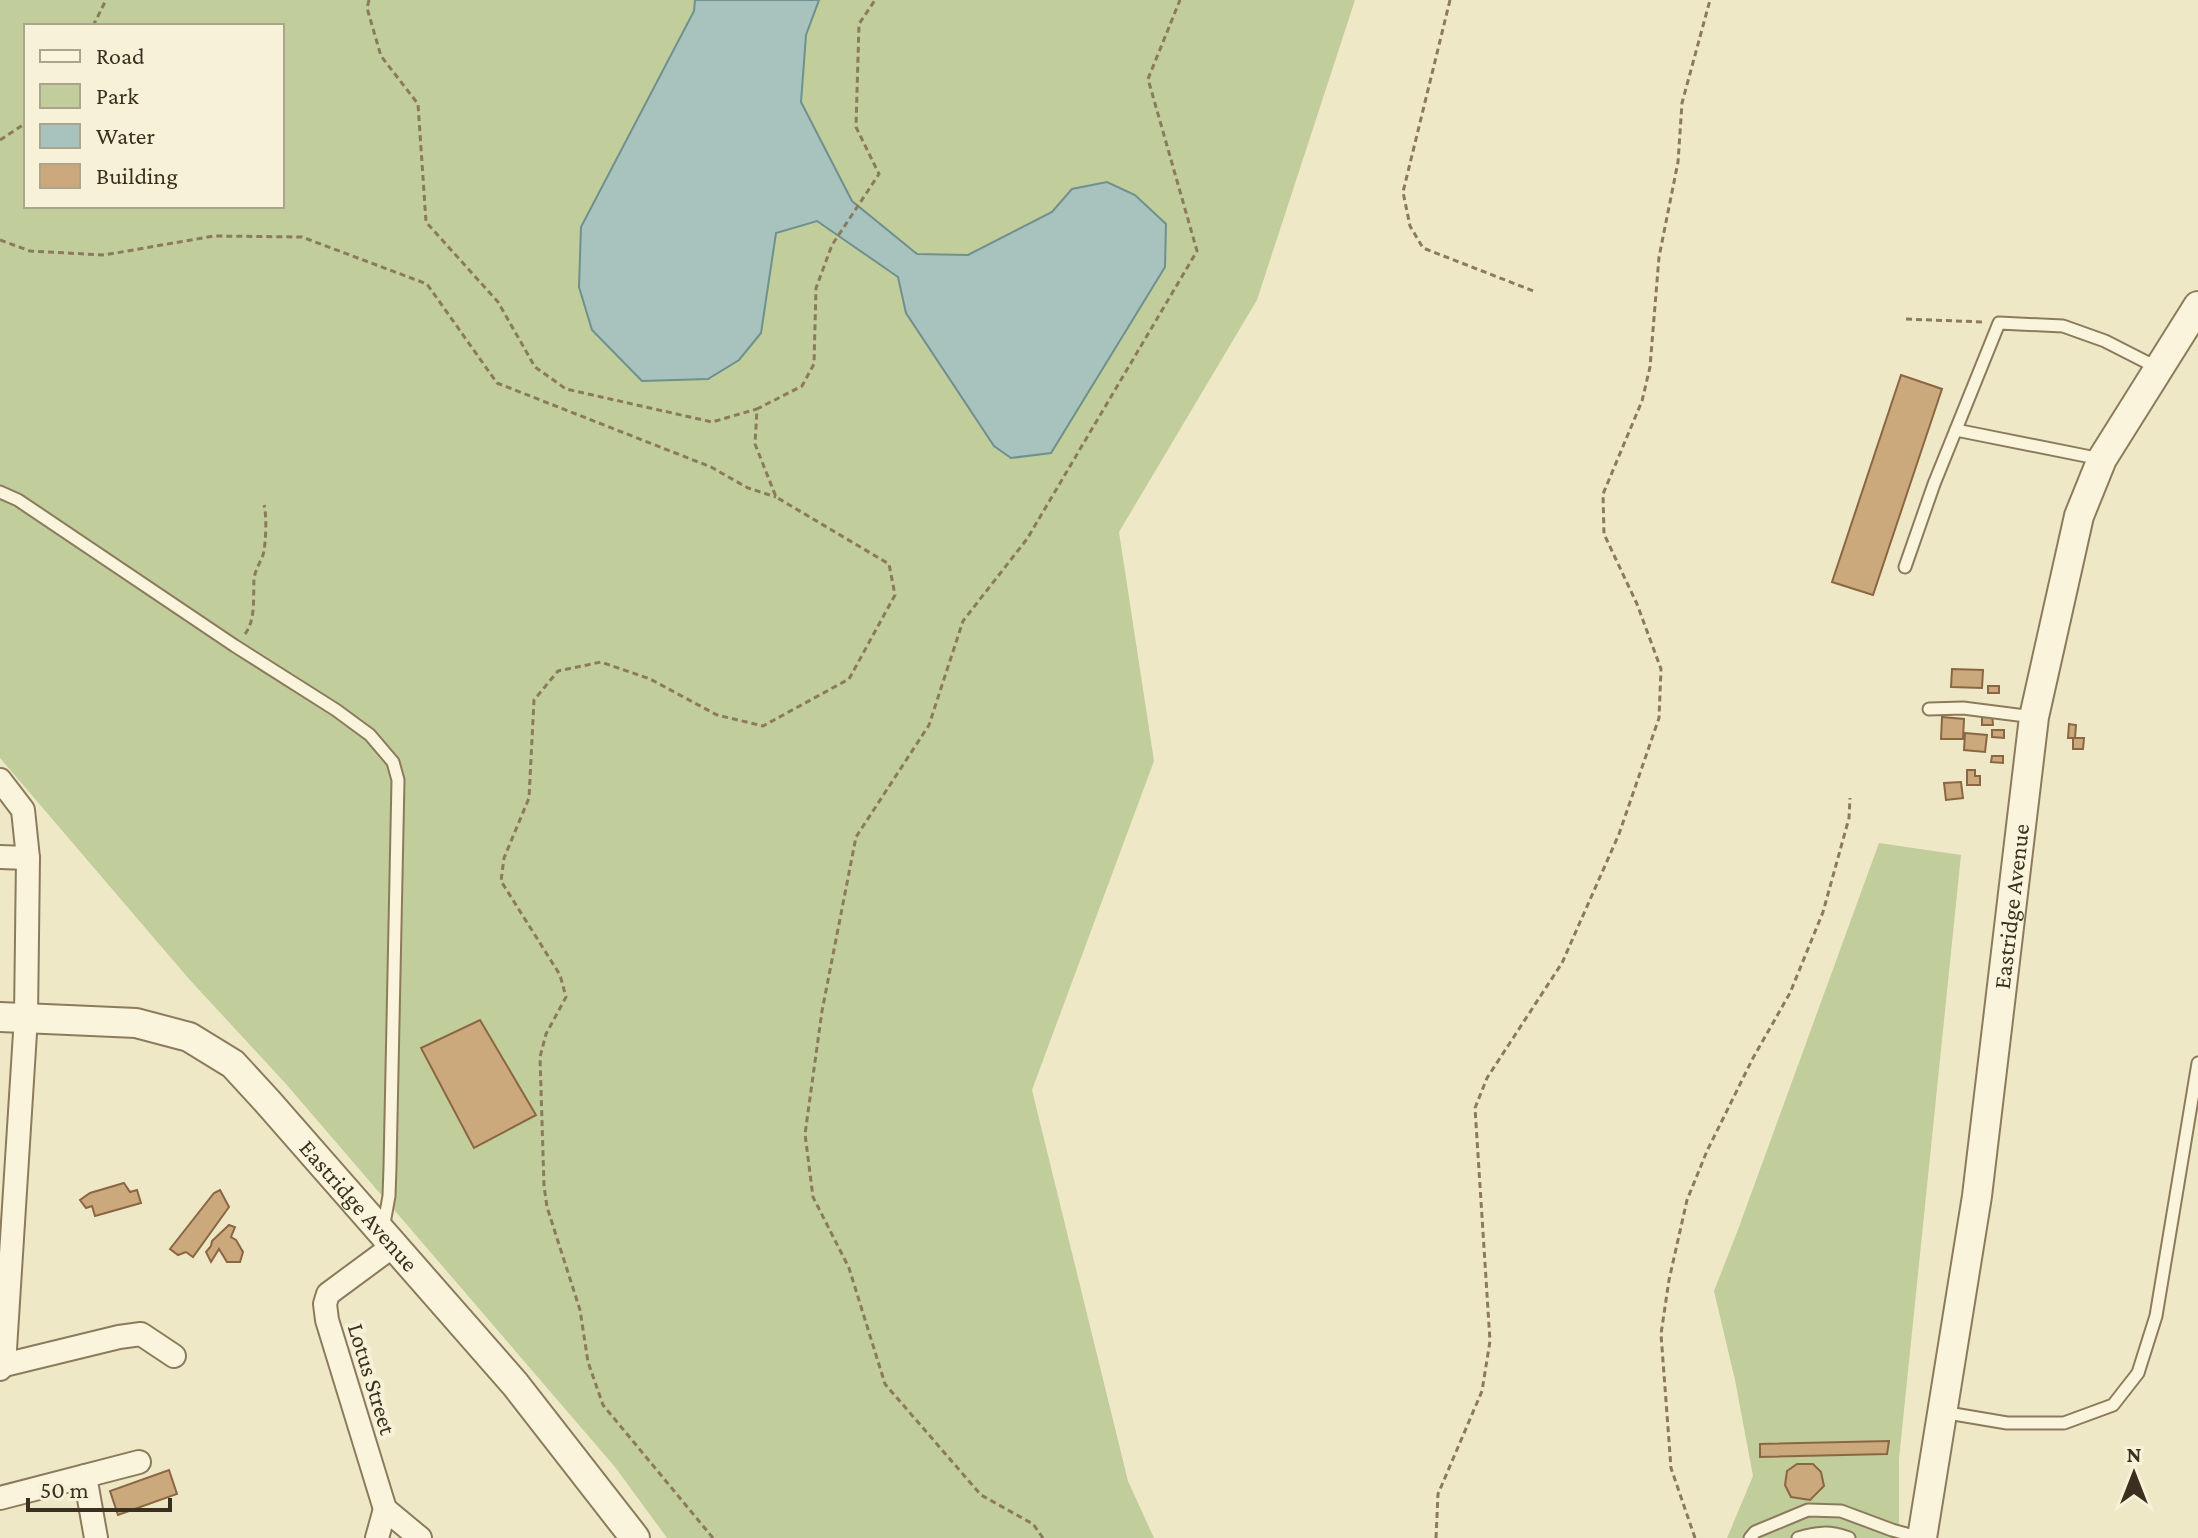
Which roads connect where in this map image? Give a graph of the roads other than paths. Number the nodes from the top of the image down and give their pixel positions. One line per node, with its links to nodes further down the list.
1 (2198, 306): 2 (street, Eastridge Avenue)
2 (2159, 369): 3 (lane); 4 (street, Eastridge Avenue)
3 (1956, 430): 4 (lane); 6 (lane)
4 (2102, 459): 8 (street, Eastridge Avenue)
5 (0, 492): 14 (lane)
6 (1905, 567)
7 (1929, 709): 8 (lane)
8 (2034, 717): 17 (street, Eastridge Avenue)
9 (0, 780): 11 (street)
10 (0, 857): 11 (street)
11 (28, 858): 12 (street)
12 (13, 1017): 14 (street, Eastridge Avenue); 16 (street)
13 (2198, 1063): 17 (lane)
14 (387, 1240): 21 (street, Lotus Street); 25 (street, Eastridge Avenue)
15 (174, 1356): 16 (street)
16 (2, 1367)
17 (1942, 1412): 29 (street, Eastridge Avenue)
18 (139, 1462): 19 (street)
19 (85, 1476): 20 (street); 22 (street)
20 (0, 1498)
21 (385, 1509): 23 (street); 24 (street)
22 (96, 1538)
23 (377, 1538)
24 (420, 1538)
25 (635, 1538)
26 (1750, 1538): 29 (lane)
27 (1798, 1538): 28 (lane)
28 (1849, 1538)
29 (1922, 1538)

